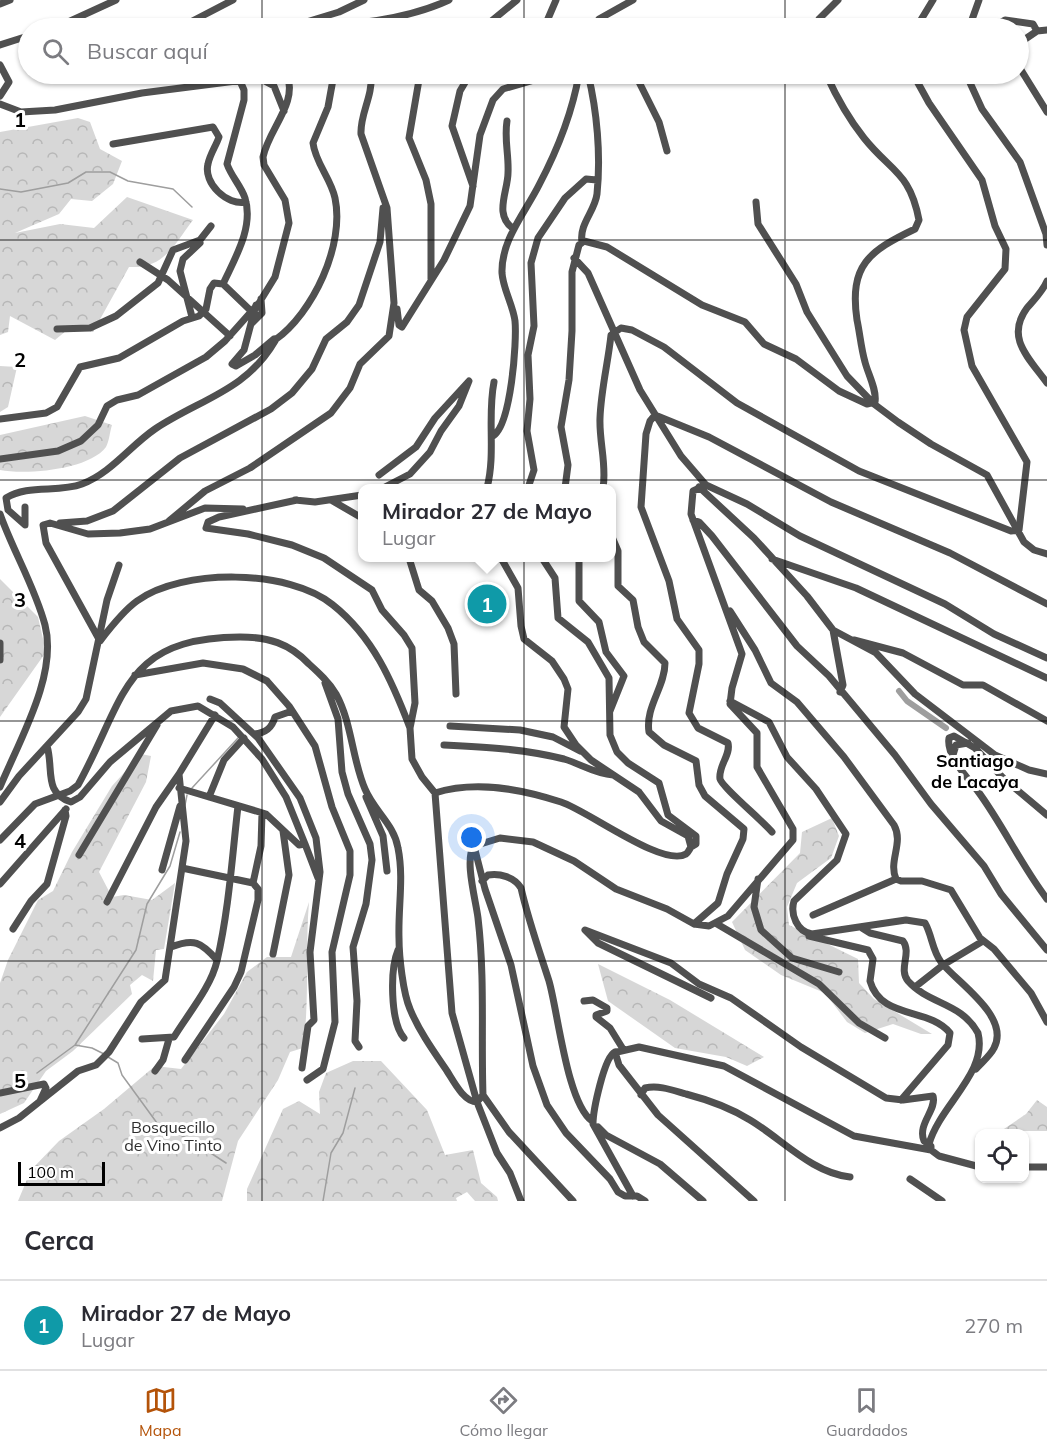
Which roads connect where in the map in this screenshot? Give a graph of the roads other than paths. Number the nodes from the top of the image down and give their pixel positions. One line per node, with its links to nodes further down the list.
1 (10, 0): 12 (street)
2 (116, 0): 13 (street)
3 (233, 0): 14 (street)
4 (364, 0): 15 (street)
5 (449, 0): 16 (street)
6 (517, 0): 17 (street)
7 (556, 0): 18 (street)
8 (633, 0): 19 (street)
9 (838, 0): 20 (street)
10 (933, 0): 21 (street)
11 (979, 0): 22 (street)
12 (0, 4)
13 (77, 18)
14 (198, 18)
15 (319, 18)
16 (390, 18)
17 (495, 18)
18 (548, 18)
19 (601, 18)
20 (820, 18)
21 (922, 18)
22 (973, 18)
23 (1029, 23): 25 (street)
24 (1047, 30): 25 (street)
25 (1037, 31): 26 (street)
26 (1029, 36)
27 (18, 39): 28 (street)
28 (0, 45)
29 (0, 65): 46 (street)
30 (1029, 83): 49 (street)
31 (216, 84): 47 (street)
32 (241, 84): 56 (street)
33 (272, 84): 48 (street)
34 (288, 84): 48 (street)
35 (332, 84): 77 (street)
36 (371, 84): 55 (street)
37 (418, 84): 66 (street)
38 (464, 84): 54 (street)
39 (520, 84): 54 (street)
40 (577, 84): 59 (street)
41 (590, 84): 53 (street)
42 (640, 84): 52 (street)
43 (831, 84): 80 (street)
44 (919, 84): 103 (street)
45 (971, 84): 62 (street)
46 (0, 96)
47 (0, 104)
48 (284, 111): 71 (street)
49 (1047, 112)
50 (507, 121): 59 (street)
51 (112, 144): 56 (street)
52 (667, 151)
53 (597, 180): 61 (street); 88 (street)
54 (474, 189): 66 (street)
55 (384, 196): 70 (street); 101 (street)
56 (246, 202): 68 (street)
57 (756, 202): 80 (street)
58 (211, 226): 60 (street)
59 (514, 229): 83 (street)
60 (200, 240): 65 (street); 69 (street)
61 (582, 242): 63 (street); 80 (street)
62 (1047, 245)
63 (574, 258): 75 (street); 89 (street)
64 (140, 262): 65 (street)
65 (161, 276): 69 (street); 74 (street)
66 (431, 279): 70 (street)
67 (1047, 281): 79 (street)
68 (223, 284): 71 (street); 72 (street)
69 (189, 298): 72 (street); 73 (street)
70 (394, 299): 102 (street)
71 (256, 305): 76 (street); 77 (street)
72 (203, 312): 73 (street); 76 (street)
73 (192, 317): 82 (street)
74 (57, 330)
75 (613, 332): 81 (street); 90 (street); 103 (street)
76 (230, 336): 84 (street)
77 (275, 340): 93 (street)
78 (494, 382): 83 (street)
79 (1047, 383)
80 (874, 404): 103 (street)
81 (656, 415): 91 (street); 112 (street); 157 (street)
82 (0, 419)
83 (493, 436): 87 (street)
84 (0, 459)
85 (379, 476): 86 (street)
86 (392, 484)
87 (488, 484)
88 (530, 484)
89 (566, 484)
90 (603, 484)
91 (702, 486): 100 (street); 106 (street); 118 (street)
92 (358, 496): 95 (street)
93 (6, 498): 96 (street); 97 (street)
94 (297, 500): 95 (street); 102 (street); 133 (street)
95 (331, 500): 99 (street)
96 (0, 505)
97 (25, 507)
98 (0, 514): 143 (street)
99 (358, 515)
100 (693, 520): 113 (street); 123 (street)
101 (50, 523): 102 (street); 116 (street)
102 (169, 523)
103 (1018, 532): 105 (street)
104 (616, 546): 176 (street)
105 (1047, 554)
106 (770, 559): 114 (street); 122 (street)
107 (410, 562): 124 (street)
108 (503, 562): 139 (street)
109 (545, 562): 128 (street)
110 (579, 562): 128 (street)
111 (119, 565): 116 (street)
112 (1047, 604)
113 (728, 610): 126 (street); 168 (street)
114 (833, 630): 115 (street); 123 (street)
115 (854, 640): 131 (street); 138 (street)
116 (100, 641): 133 (street); 137 (street)
117 (0, 643): 119 (street)
118 (1047, 658)
119 (0, 660)
120 (135, 675): 121 (street); 127 (street); 147 (street)
121 (323, 678): 145 (street); 197 (street)
122 (1047, 678)
123 (840, 692): 184 (street)
124 (456, 694)
125 (210, 699): 134 (street)
126 (730, 701): 167 (street); 180 (street)
127 (292, 711): 134 (street); 203 (street)
128 (610, 712): 161 (street)
129 (215, 715): 130 (street); 135 (street); 140 (street)
130 (160, 720): 150 (street); 162 (street)
131 (1047, 721)
132 (450, 726): 139 (street)
133 (410, 728): 146 (street)
134 (254, 734): 169 (street)
135 (244, 738): 148 (street); 159 (street)
136 (444, 745): 142 (street)
137 (47, 746): 147 (street); 149 (street)
138 (983, 751): 141 (street); 155 (street); 173 (street)
139 (585, 754): 142 (street)
140 (179, 774): 144 (street); 174 (street)
141 (1047, 774)
142 (613, 775): 161 (street)
143 (0, 787)
144 (179, 788): 148 (street); 151 (street)
145 (365, 790): 165 (street); 183 (street)
146 (435, 793): 161 (street); 209 (street)
147 (57, 796): 150 (street); 158 (street)
148 (209, 797): 152 (street)
149 (0, 802)
150 (71, 802): 153 (street)
151 (181, 804): 163 (street); 164 (street)
152 (238, 806): 154 (street); 166 (street)
153 (65, 810): 172 (street); 179 (street)
154 (262, 813): 156 (street); 171 (street)
155 (1047, 815)
156 (283, 831): 159 (street); 185 (street)
157 (772, 832)
158 (0, 840)
159 (305, 844): 169 (street)
160 (474, 846): 170 (street); 176 (street); 205 (street)
161 (691, 847)
162 (79, 855)
163 (182, 868): 166 (street); 182 (street)
164 (162, 870)
165 (387, 871)
166 (230, 876): 171 (street); 186 (street)
167 (758, 879): 177 (street); 188 (street)
168 (896, 879): 175 (street); 181 (street)
169 (320, 881): 200 (street)
170 (483, 881): 210 (street); 218 (street)
171 (253, 883): 199 (street)
172 (0, 884)
173 (1047, 899)
174 (108, 902)
175 (813, 915)
176 (694, 924): 177 (street)
177 (717, 924): 194 (street)
178 (862, 928): 180 (street); 187 (street); 189 (street)
179 (13, 929)
180 (807, 934): 207 (street)
181 (983, 941): 187 (street); 192 (street)
182 (171, 947): 186 (street); 208 (street)
183 (399, 947): 193 (street); 209 (street)
184 (1047, 950)
185 (273, 954)
186 (217, 960): 196 (street)
187 (944, 965): 189 (street); 201 (street)
188 (839, 972)
189 (915, 987): 201 (street)
190 (711, 998): 207 (street)
191 (584, 1001): 198 (street)
192 (1047, 1022)
193 (404, 1038)
194 (885, 1038)
195 (142, 1039): 196 (street)
196 (169, 1039): 202 (street)
197 (359, 1047)
198 (620, 1051): 206 (street); 210 (street); 212 (street)
199 (185, 1060)
200 (302, 1068)
201 (976, 1069): 212 (street)
202 (155, 1071)
203 (307, 1080)
204 (0, 1093): 208 (street)
205 (483, 1095): 209 (street); 220 (street)
206 (641, 1095): 216 (street); 223 (street)
207 (901, 1100): 212 (street)
208 (40, 1101): 211 (street)
209 (477, 1102): 219 (street)
210 (593, 1119): 218 (street); 222 (street)
211 (0, 1128)
212 (930, 1147): 213 (street)
213 (975, 1166)
214 (1029, 1167): 215 (street)
215 (1047, 1167)
216 (849, 1177)
217 (910, 1179): 224 (street)
218 (633, 1196): 221 (street)
219 (521, 1201)
220 (573, 1201)
221 (645, 1201)
222 (703, 1201)
223 (754, 1201)
224 (942, 1201)

